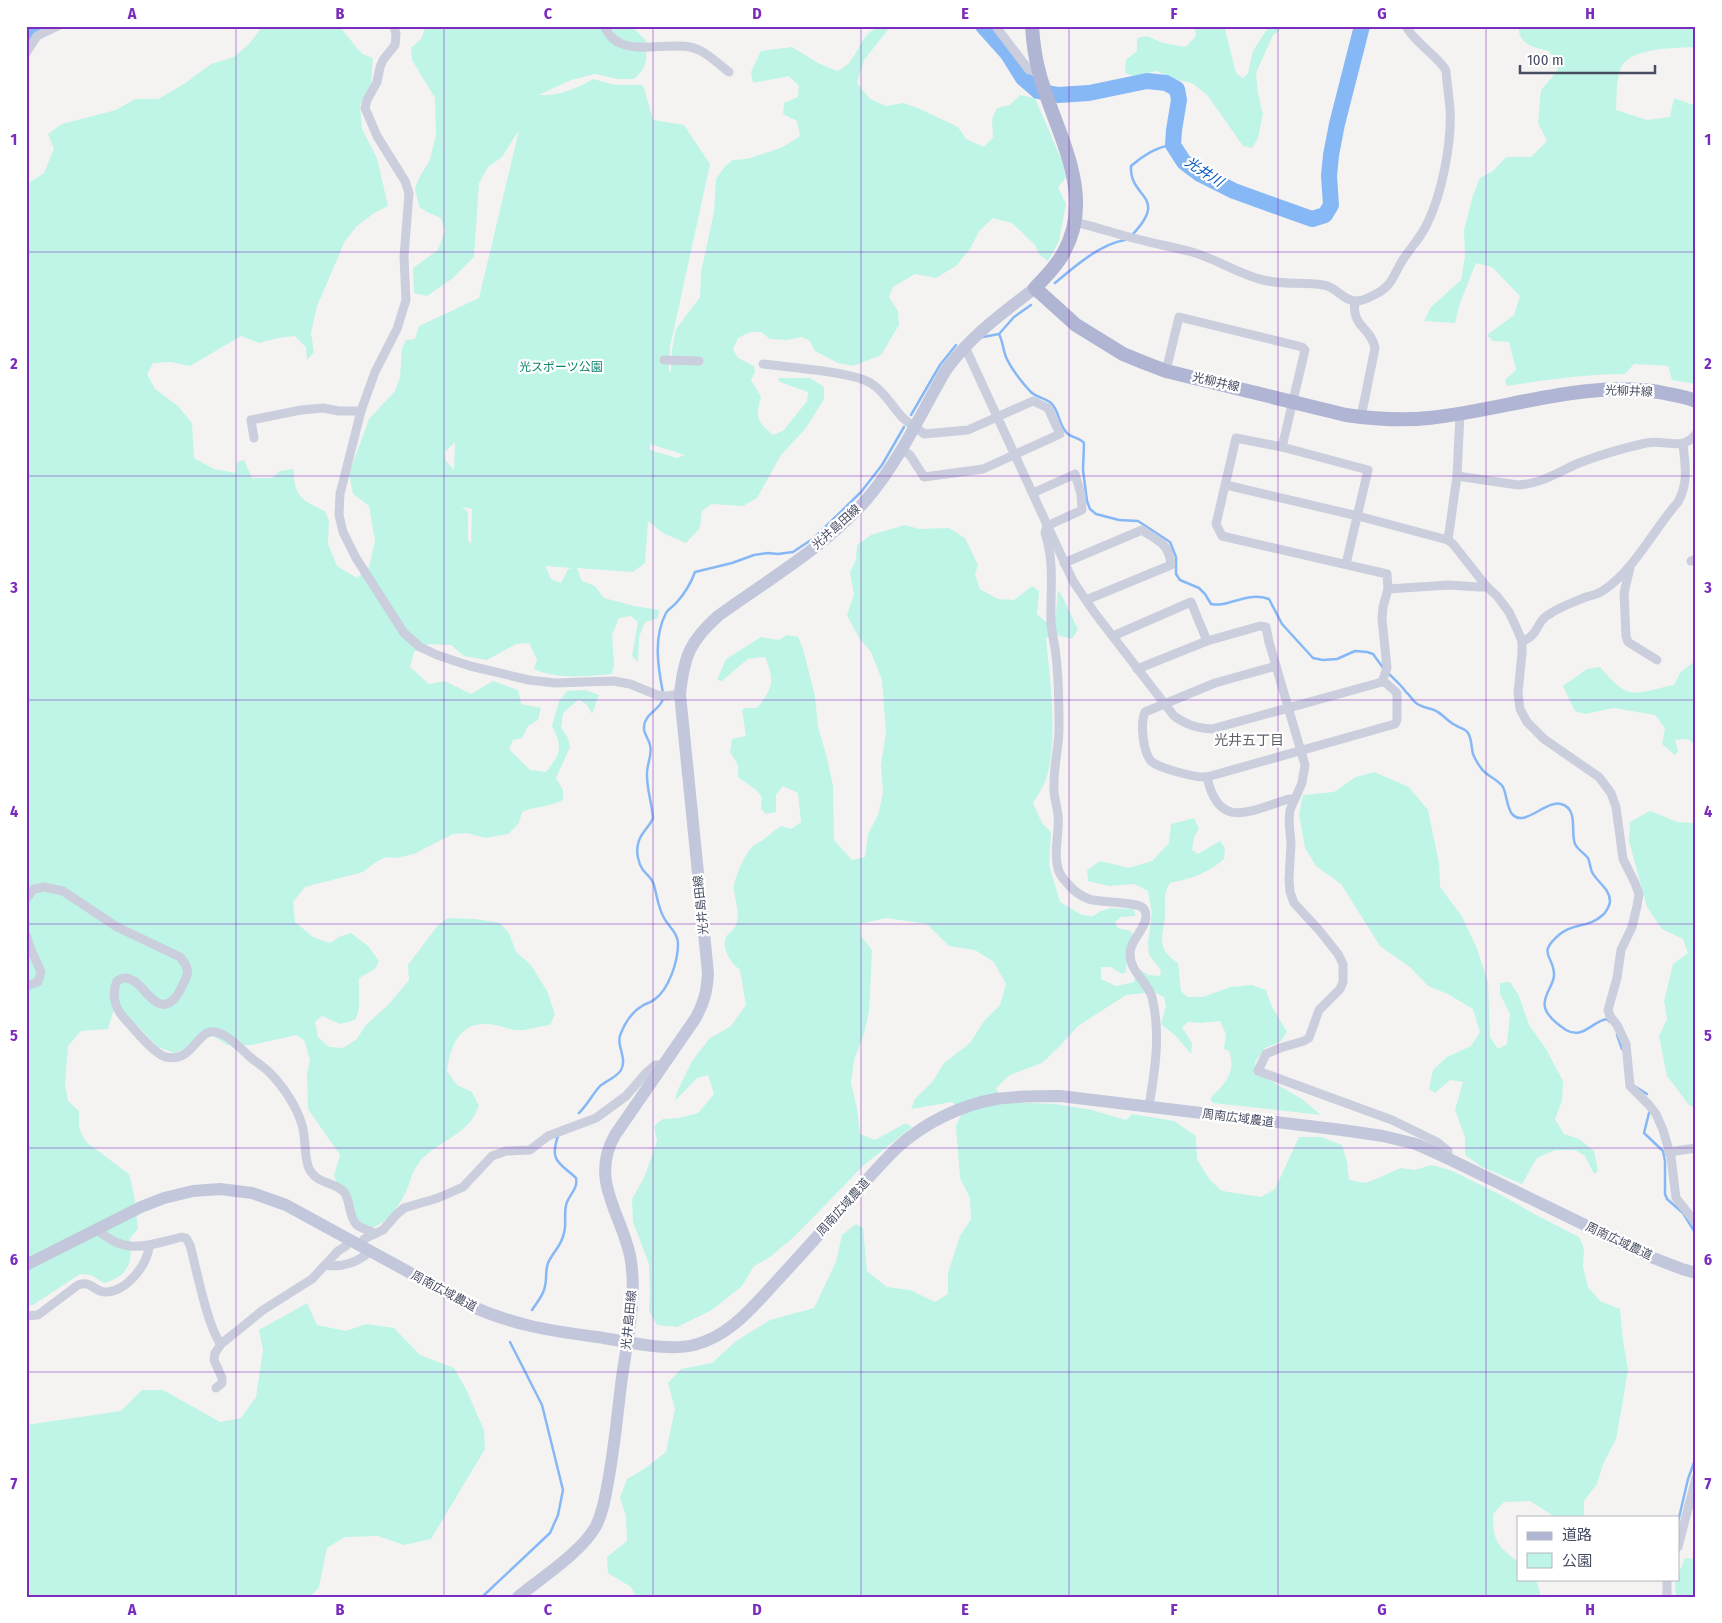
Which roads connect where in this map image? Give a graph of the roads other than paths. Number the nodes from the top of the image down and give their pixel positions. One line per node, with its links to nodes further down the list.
1 (58, 26): 7 (street)
2 (394, 26): 20 (street)
3 (604, 26): 8 (street)
4 (998, 26): 9 (street)
5 (1032, 26): 9 (main road)
6 (1406, 26): 12 (street)
7 (26, 53)
8 (729, 72)
9 (1038, 72): 10 (main road)
10 (1075, 222): 11 (main road); 12 (street)
11 (1035, 288): 13 (street, 光井島田線); 17 (main road, 光柳井線)
12 (1355, 301): 23 (street)
13 (965, 347): 22 (street); 24 (street, 光井島田線)
14 (664, 360): 15 (street)
15 (699, 361)
16 (763, 364): 24 (street)
17 (1166, 371): 18 (main road, 光柳井線); 18 (street)
18 (1292, 401): 23 (main road, 光柳井線); 28 (street)
19 (1696, 402): 21 (main road, 光柳井線)
20 (361, 411): 26 (street); 50 (street)
21 (1460, 414): 23 (main road, 光柳井線); 31 (street)
22 (998, 417): 24 (street); 30 (street); 30 (street)
23 (1360, 417)
24 (915, 426): 29 (street, 光井島田線)
25 (1696, 434): 27 (street)
26 (254, 438)
27 (1683, 444): 31 (street); 39 (street)
28 (1282, 447): 32 (street); 34 (street)
29 (901, 450): 30 (street); 50 (street, 光井島田線)
30 (1015, 455): 33 (street)
31 (1457, 476): 36 (street)
32 (1226, 485): 34 (street); 38 (street)
33 (1033, 493): 35 (street); 35 (street)
34 (1358, 516): 36 (street); 38 (street)
35 (1048, 526): 37 (street); 60 (street)
36 (1448, 540): 40 (street)
37 (1064, 563): 42 (street); 42 (street)
38 (1346, 564): 41 (street)
39 (1630, 565): 44 (street); 46 (street)
40 (1487, 586): 41 (street); 44 (street)
41 (1388, 589): 49 (street)
42 (1086, 600): 43 (street)
43 (1113, 636): 45 (street); 48 (street)
44 (1522, 640): 62 (street)
45 (1207, 641): 47 (street); 48 (street)
46 (1657, 660)
47 (1276, 666): 51 (street); 52 (street)
48 (1137, 669): 51 (street)
49 (1384, 675): 52 (street); 53 (street)
50 (680, 694): 59 (street, 光井島田線)
51 (1165, 704): 52 (street); 54 (street)
52 (1289, 708): 53 (street)
53 (1301, 749): 54 (street); 55 (street)
54 (1207, 777): 55 (street)
55 (1293, 800): 63 (street)
56 (26, 899): 66 (street)
57 (26, 935): 58 (street)
58 (26, 983)
59 (663, 1065): 66 (street); 75 (street, 光井島田線)
60 (1149, 1106): 63 (street, 周南広域農道); 75 (street, 周南広域農道)
61 (1696, 1148): 62 (street)
62 (1669, 1152): 64 (street)
63 (1447, 1158): 73 (street, 周南広域農道)
64 (1696, 1223)
65 (98, 1230): 68 (street); 70 (street, 周南広域農道); 71 (street, 周南広域農道)
66 (375, 1234): 67 (street)
67 (364, 1239)
68 (149, 1246): 74 (street); 76 (street)
69 (346, 1246): 72 (street)
70 (370, 1251): 72 (street); 75 (street, 周南広域農道)
71 (26, 1265)
72 (326, 1265): 76 (street)
73 (1696, 1273)
74 (26, 1316)
75 (626, 1342): 81 (street, 光井島田線)
76 (221, 1344): 77 (street)
77 (216, 1388)
78 (1696, 1478): 79 (street)
79 (1680, 1539)
80 (1666, 1580): 82 (street)
81 (518, 1597)
82 (1667, 1597)

